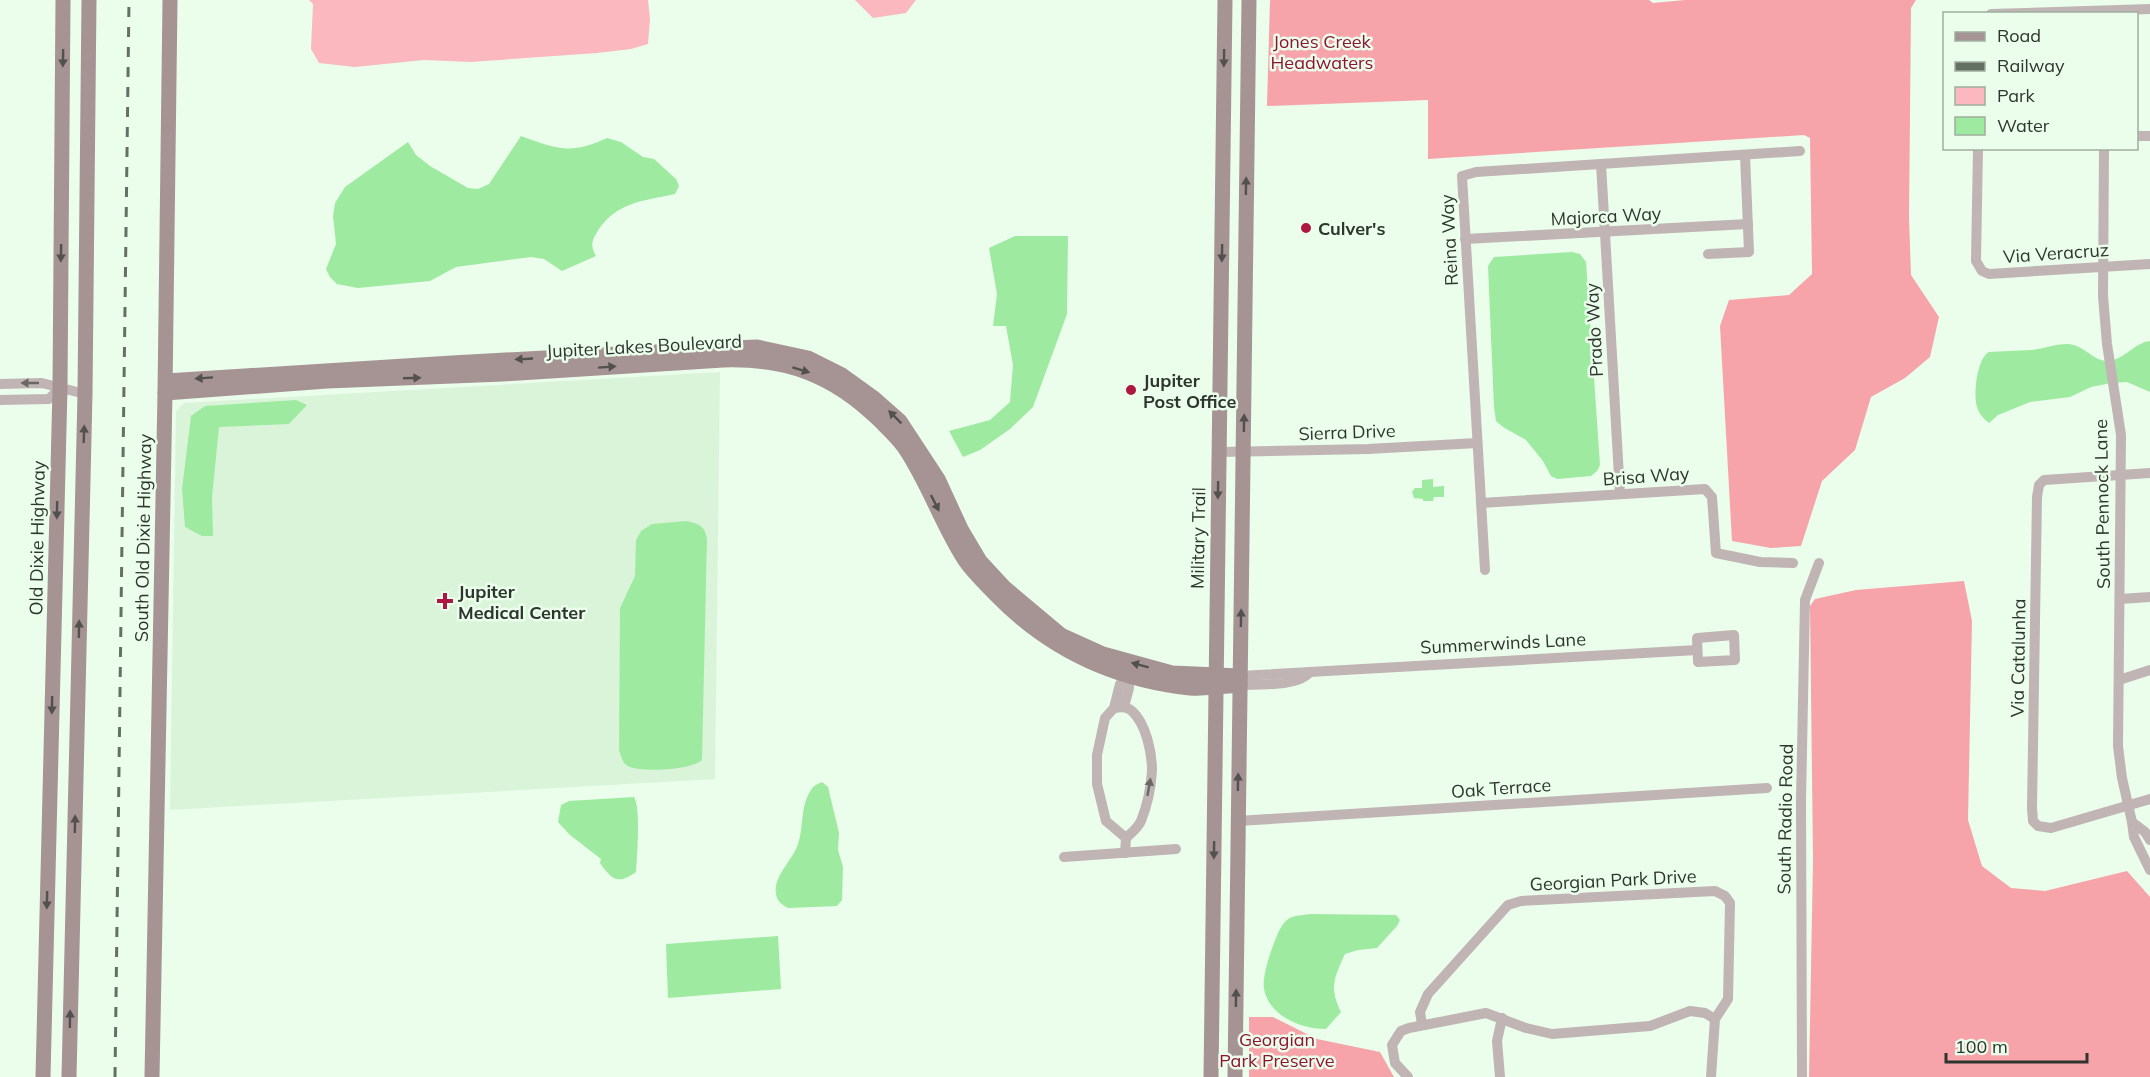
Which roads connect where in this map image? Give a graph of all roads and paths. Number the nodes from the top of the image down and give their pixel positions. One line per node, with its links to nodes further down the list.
1 (63, 0): 22 (main road, Old Dixie Highway, one-way to 22)
2 (89, 0): 23 (main road)
3 (170, 0): 21 (main road, South Old Dixie Highway)
4 (1225, 0): 26 (main road, Military Trail, one-way to 26)
5 (1249, 0): 27 (main road, one-way to 5)
6 (2106, 8): 7 (street); 8 (street)
7 (2150, 9)
8 (2029, 12)
9 (1978, 150): 19 (street, Via Veracruz)
10 (2104, 150): 19 (street, South Pennock Lane)
11 (1800, 151): 12 (street, Reina Way)
12 (1745, 155): 13 (street, Reina Way); 14 (street)
13 (1601, 164): 15 (street, Prado Way); 16 (street, Reina Way)
14 (1748, 224): 15 (street, Majorca Way); 17 (street)
15 (1604, 233): 16 (street, Majorca Way); 30 (street, Prado Way)
16 (1465, 239): 25 (street, Reina Way)
17 (1708, 254)
18 (2150, 264): 19 (street, Via Veracruz)
19 (2103, 266): 29 (street, South Pennock Lane)
20 (0, 384): 22 (street, one-way to 20)
21 (166, 387): 39 (main road, Jupiter Lakes Boulevard, one-way to 39); 42 (main road, Jupiter Lakes Boulevard, one-way to 21); 60 (main road, South Old Dixie Highway)
22 (60, 388): 23 (street); 24 (street); 58 (main road, Old Dixie Highway, one-way to 58)
23 (86, 394): 59 (main road, one-way to 23)
24 (0, 400)
25 (1477, 443): 27 (street, Sierra Drive); 31 (street, Reina Way)
26 (1219, 452): 27 (street, Sierra Drive); 42 (main road, Military Trail, one-way to 42)
27 (1243, 452): 40 (main road, one-way to 27)
28 (2150, 473): 29 (street, Via Catalunha)
29 (2121, 474): 36 (street, South Pennock Lane); 46 (street, Via Catalunha)
30 (1620, 494): 31 (street, Brisa Way); 32 (street, Brisa Way)
31 (1481, 503): 34 (street, Reina Way)
32 (1793, 563)
33 (1819, 563): 66 (street, South Radio Road)
34 (1485, 570)
35 (2150, 597): 36 (street)
36 (2120, 599): 41 (street, South Pennock Lane)
37 (1697, 650): 40 (street, Summerwinds Lane)
38 (2150, 670): 41 (street)
39 (1128, 675): 42 (main road, Jupiter Lakes Boulevard); 43 (street)
40 (1240, 680): 42 (main road, Jupiter Lakes Boulevard); 47 (main road, one-way to 40)
41 (2119, 680): 46 (street, South Pennock Lane)
42 (1217, 681): 61 (main road, Military Trail, one-way to 61)
43 (1119, 707): 49 (street); 49 (street, one-way to 43)
44 (1767, 788): 47 (street, Oak Terrace)
45 (2150, 799): 46 (street, Via Catalunha)
46 (2128, 806): 48 (street, South Pennock Lane)
47 (1238, 821): 62 (main road, one-way to 47)
48 (2132, 822): 50 (street); 54 (street, South Pennock Lane)
49 (1125, 838): 52 (street)
50 (2150, 840)
51 (1176, 849): 52 (street)
52 (1125, 853): 53 (street)
53 (1064, 858)
54 (2150, 870)
55 (1502, 1018): 56 (street); 57 (street); 64 (street)
56 (1715, 1019): 57 (street, Georgian Park Drive); 65 (street, Georgian Park Drive)
57 (1422, 1024): 63 (street)
58 (43, 1077)
59 (69, 1077)
60 (152, 1077)
61 (1211, 1077)
62 (1235, 1077)
63 (1408, 1077)
64 (1500, 1077)
65 (1711, 1077)
66 (1802, 1077)

